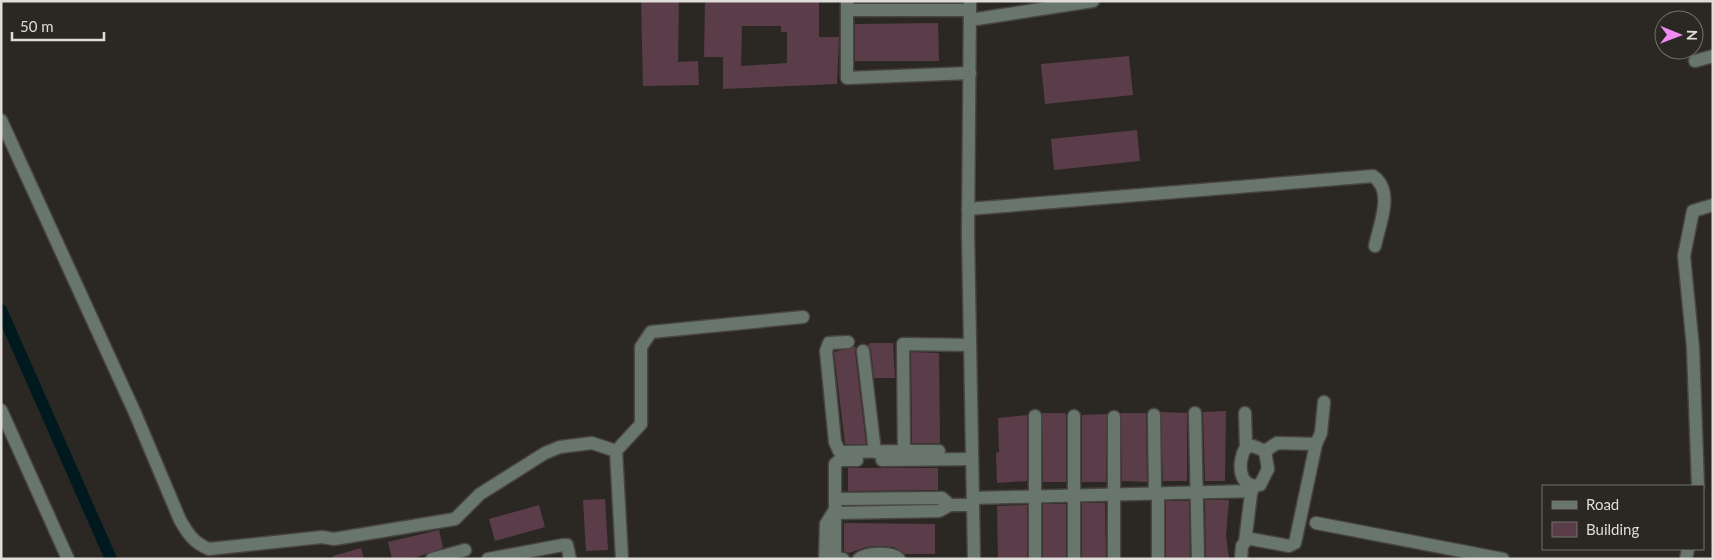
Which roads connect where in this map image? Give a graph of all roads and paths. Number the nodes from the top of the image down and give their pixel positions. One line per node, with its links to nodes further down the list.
1 (1092, 1): 3 (street)
2 (846, 6): 3 (street); 6 (street)
3 (970, 10): 6 (street)
4 (1713, 56): 5 (street)
5 (1695, 61)
6 (970, 73): 9 (street)
7 (1, 120): 25 (street)
8 (1713, 205): 30 (street)
9 (968, 209): 10 (street); 13 (street)
10 (1375, 246)
11 (803, 316): 25 (street)
12 (848, 342): 28 (street)
13 (970, 345): 26 (street); 29 (street)
14 (863, 351): 28 (street)
15 (1324, 402): 23 (street)
16 (1, 410): 42 (street)
17 (1195, 413): 32 (street)
18 (1245, 413): 24 (street)
19 (1154, 415): 33 (street)
20 (1035, 416): 36 (street)
21 (1074, 416): 35 (street)
22 (1114, 417): 34 (street)
23 (1316, 444): 27 (street); 40 (street)
24 (1246, 447): 27 (street); 31 (street)
25 (616, 451): 46 (street)
26 (904, 451): 28 (street); 29 (street)
27 (1265, 451): 31 (street)
28 (875, 452)
29 (972, 455): 37 (street); 38 (street)
30 (1698, 485)
31 (1252, 489): 32 (street); 40 (street)
32 (1196, 492): 33 (street); 56 (street)
33 (1156, 493): 34 (street); 55 (street)
34 (1114, 494): 35 (street); 54 (street)
35 (1074, 495): 36 (street); 53 (street)
36 (1035, 496): 37 (street); 52 (street)
37 (973, 501): 38 (street); 51 (street)
38 (836, 507): 47 (street); 48 (street)
39 (1316, 523): 58 (street)
40 (1246, 538): 57 (street)
41 (465, 550): 43 (street)
42 (68, 559)
43 (432, 559)
44 (488, 559): 45 (street)
45 (570, 559)
46 (622, 559)
47 (825, 559)
48 (843, 559)
49 (859, 559): 50 (street)
50 (899, 559)
51 (974, 559)
52 (1035, 559)
53 (1074, 559)
54 (1114, 559)
55 (1158, 559)
56 (1198, 559)
57 (1241, 559)
58 (1503, 559)

